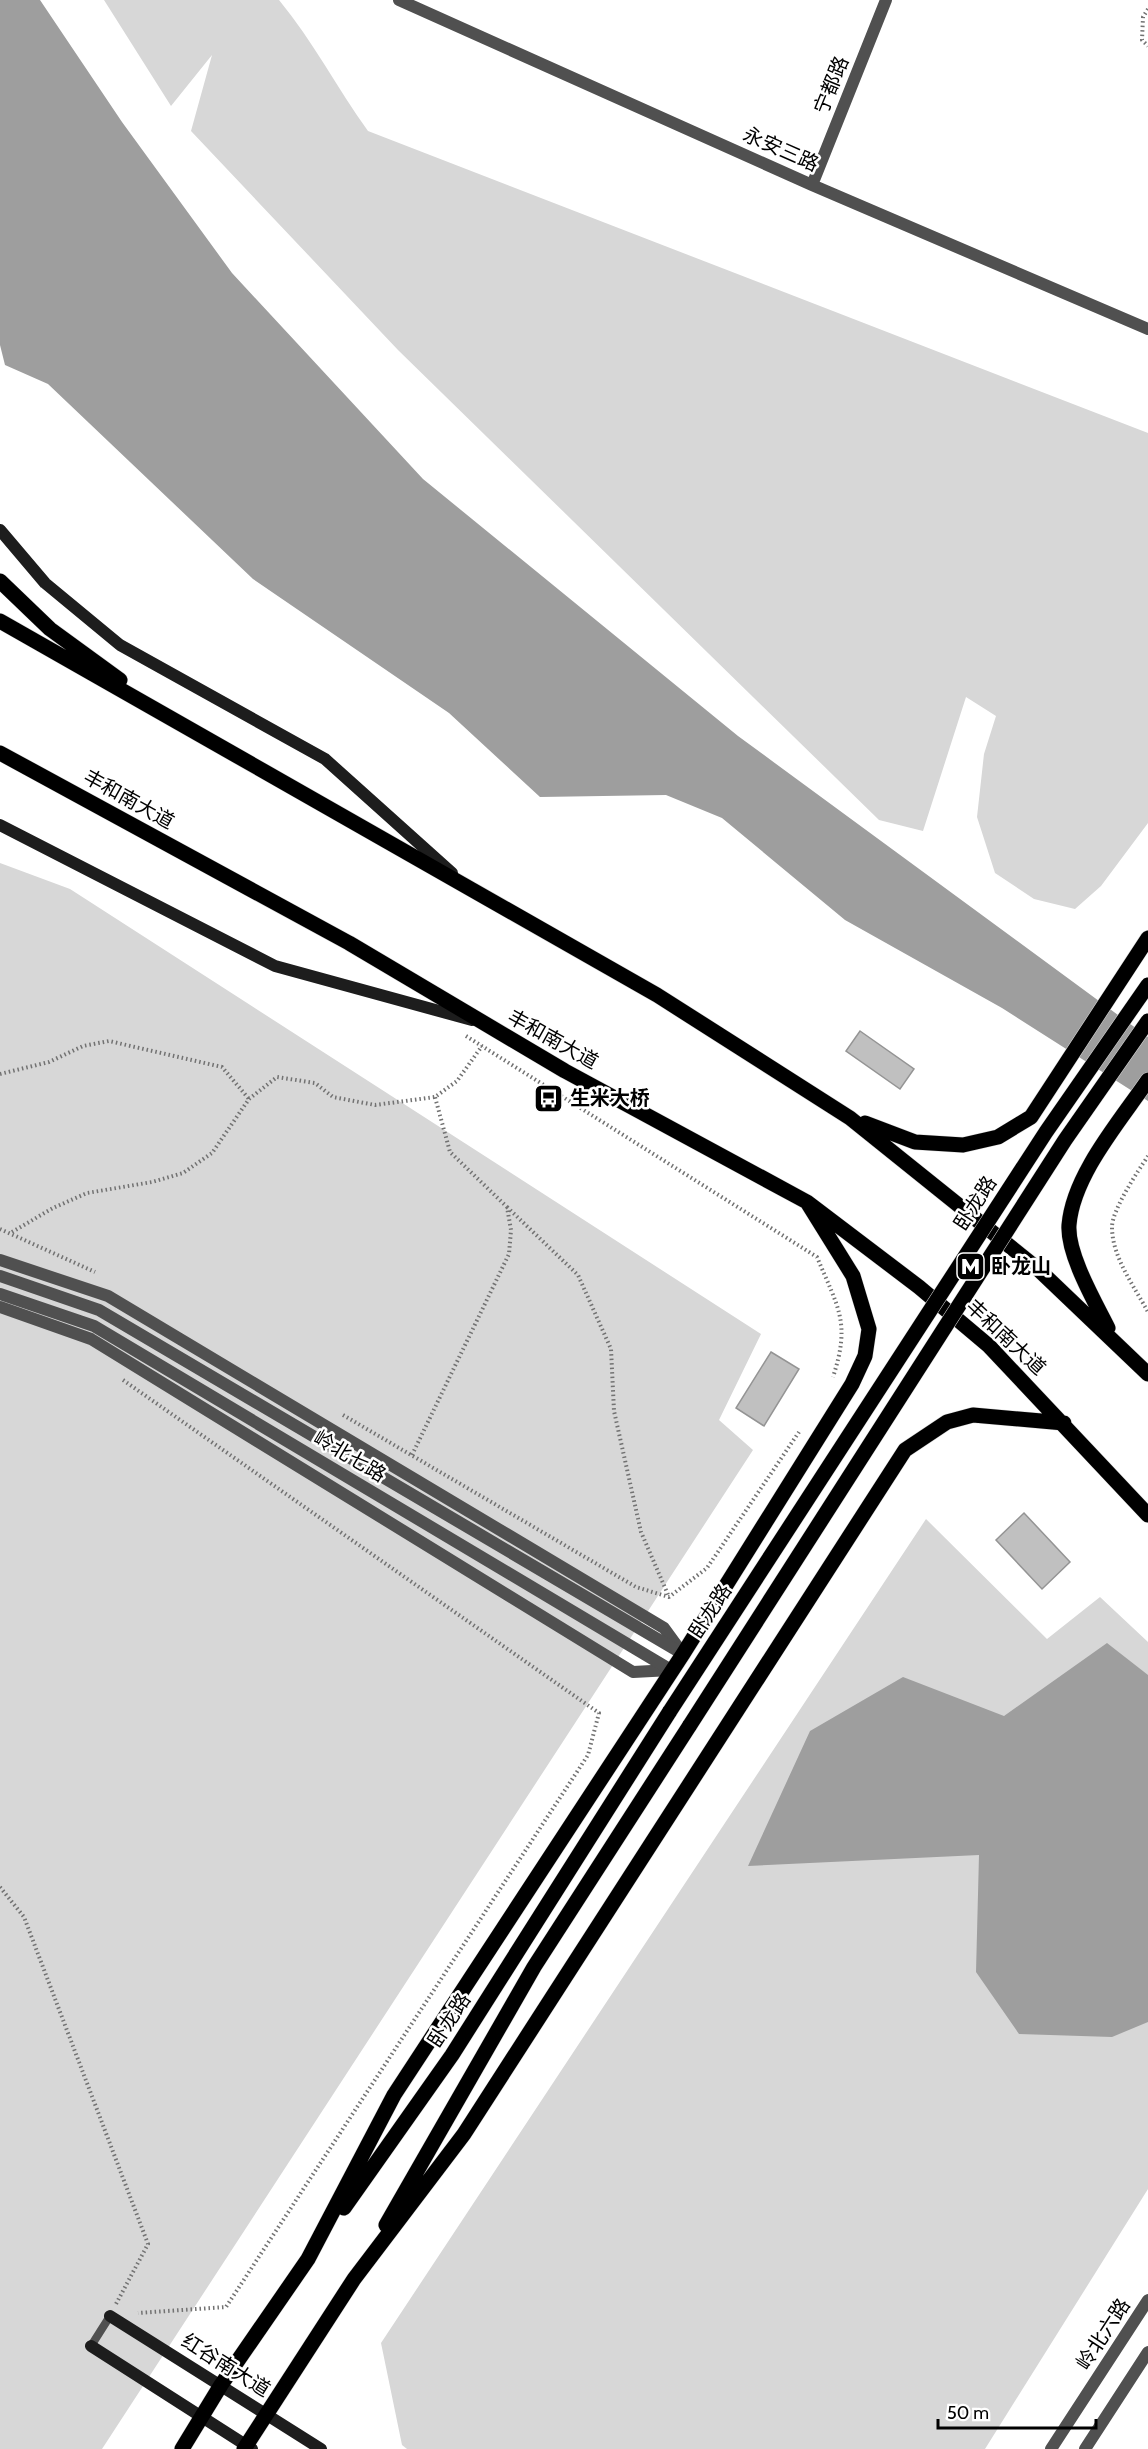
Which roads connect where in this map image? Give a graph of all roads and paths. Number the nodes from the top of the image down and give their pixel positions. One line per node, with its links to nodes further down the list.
1 (399, 0): 5 (street, 永安三路)
2 (886, 0): 5 (street, 宁都路)
3 (1148, 9): 4 (path)
4 (1148, 46)
5 (812, 185): 6 (street, 永安三路)
6 (1148, 329)
7 (0, 530): 15 (main road)
8 (0, 581): 10 (main road)
9 (0, 621): 10 (main road)
10 (178, 723): 15 (main road)
11 (0, 753): 13 (main road, 丰和南大道)
12 (0, 767): 13 (main road)
13 (39, 774): 19 (main road, 丰和南大道)
14 (0, 825): 19 (main road)
15 (468, 887): 26 (main road)
16 (1148, 938): 26 (main road)
17 (1148, 985): 51 (main road, 卧龙路, bridge)
18 (1148, 1021): 52 (main road, 卧龙路, bridge)
19 (479, 1022): 28 (main road, 丰和南大道)
20 (464, 1034): 21 (path)
21 (482, 1046): 24 (path); 41 (path)
22 (0, 1074): 25 (path)
23 (1148, 1080): 38 (main road)
24 (435, 1097): 25 (path); 29 (path)
25 (249, 1099): 31 (path)
26 (850, 1118): 38 (main road)
27 (1148, 1156): 37 (path)
28 (807, 1202): 44 (main road, 丰和南大道); 48 (main road, 卧龙路)
29 (507, 1207): 45 (path); 47 (path)
30 (0, 1229): 31 (path)
31 (11, 1233): 33 (path)
32 (0, 1260): 48 (street)
33 (97, 1274)
34 (0, 1276): 48 (street)
35 (0, 1294): 49 (street, 岭北七路)
36 (0, 1307): 49 (street)
37 (1148, 1312)
38 (1114, 1338): 40 (main road)
39 (114, 1374): 54 (path)
40 (1148, 1374)
41 (832, 1383)
42 (341, 1413): 45 (path)
43 (805, 1422): 47 (path)
44 (1064, 1423): 46 (main road, 丰和南大道); 52 (main road, 卧龙路)
45 (412, 1455): 47 (path)
46 (1148, 1515)
47 (669, 1597)
48 (683, 1654): 49 (main road, 卧龙路)
49 (671, 1670): 51 (main road, 卧龙路)
50 (0, 1887): 54 (path)
51 (308, 2259): 57 (main road, 卧龙路)
52 (354, 2279): 58 (main road, 卧龙路)
53 (1148, 2300): 63 (street, 岭北六路)
54 (110, 2316): 55 (lane); 57 (main road, 红谷南大道)
55 (91, 2346): 59 (main road)
56 (1148, 2352): 64 (street)
57 (221, 2385): 58 (main road, 红谷南大道); 59 (main road, 卧龙路)
58 (267, 2414): 60 (main road, 卧龙路); 62 (main road, 红谷南大道)
59 (202, 2418): 60 (main road); 61 (main road, 卧龙路)
60 (247, 2448)
61 (182, 2449)
62 (321, 2449)
63 (1051, 2449)
64 (1085, 2449)

